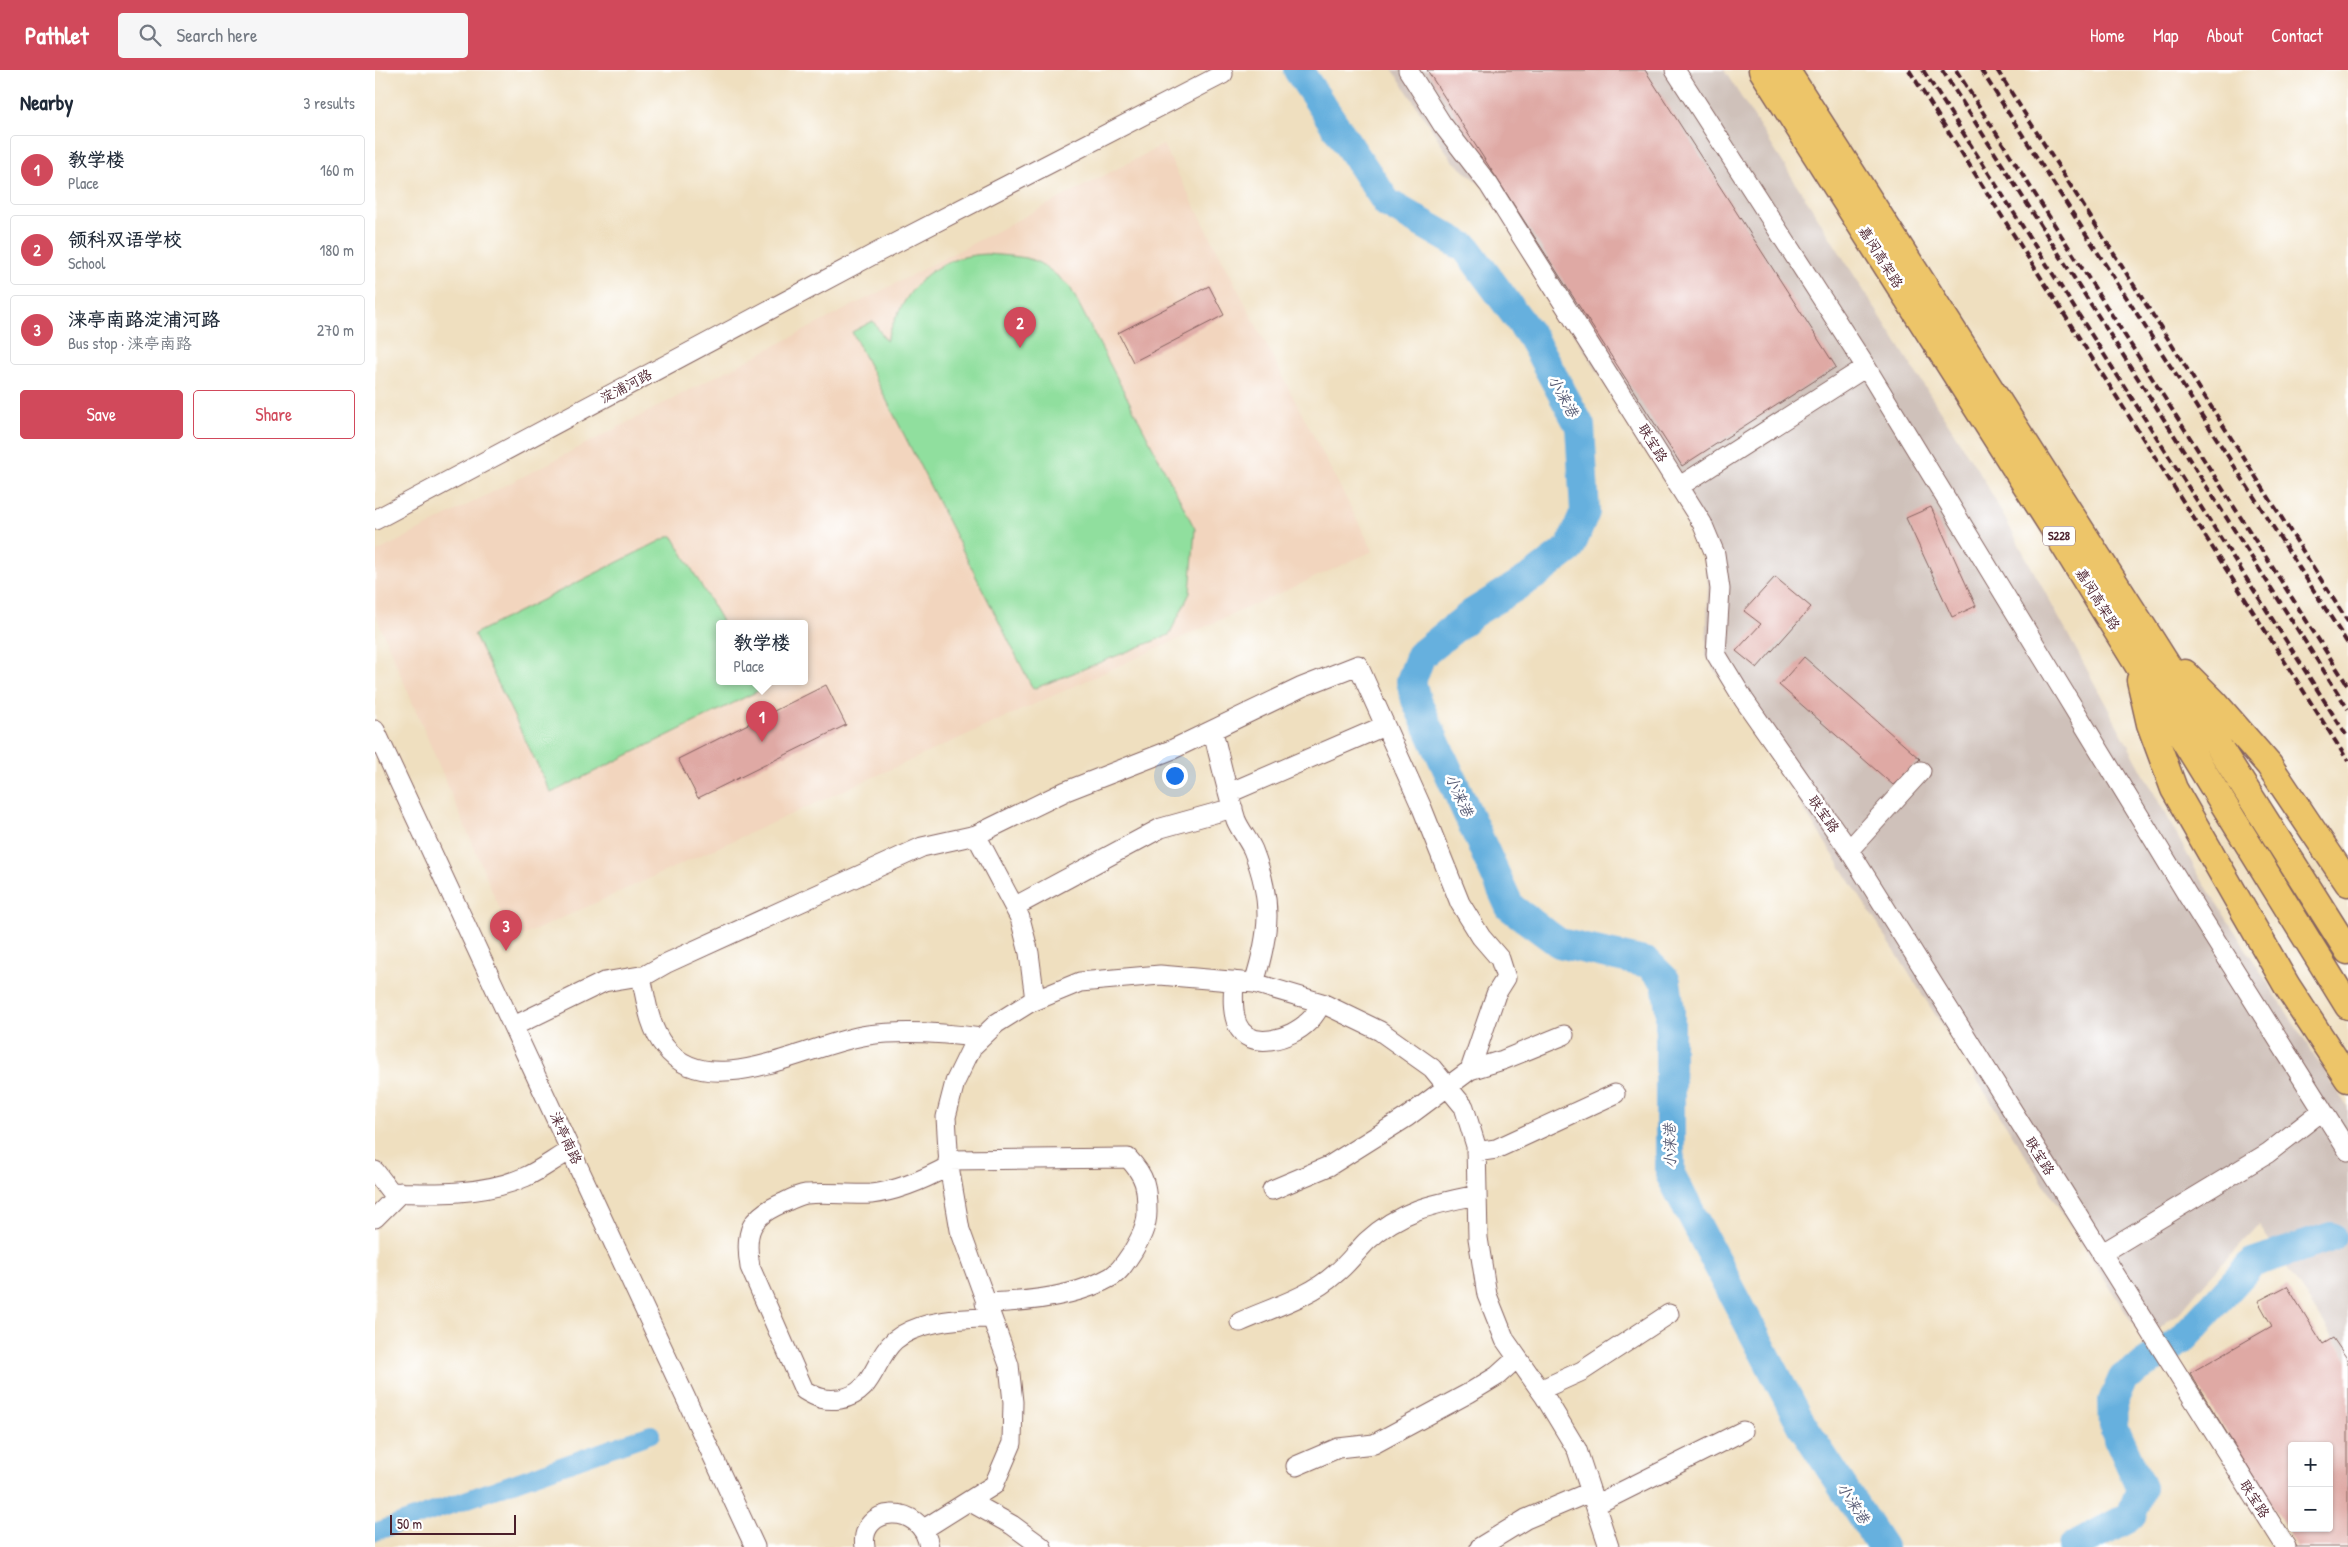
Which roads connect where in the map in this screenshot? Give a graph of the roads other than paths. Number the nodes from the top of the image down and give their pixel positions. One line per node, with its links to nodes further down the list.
1 (1221, 70): 8 (street, 淀浦河路)
2 (1408, 70): 7 (street, 联宝路)
3 (1675, 70): 6 (street)
4 (1762, 70): 10 (highway, 嘉闵高架路 / S228)
5 (1786, 70): 9 (highway, 嘉闵高架路 / S228)
6 (1866, 367): 7 (street); 34 (street)
7 (1680, 486): 17 (street, 联宝路)
8 (375, 520)
9 (2152, 641): 18 (highway); 20 (highway, 嘉闵高架路 / S228)
10 (2135, 660): 26 (highway, 嘉闵高架路 / S228); 31 (highway)
11 (1384, 726): 13 (street); 15 (street); 30 (street)
12 (375, 730): 27 (street, 涞亭南路)
13 (1213, 731): 15 (street); 16 (street)
14 (1921, 771): 17 (street)
15 (1231, 801): 19 (street); 23 (street)
16 (976, 835): 19 (street); 21 (street)
17 (1849, 850): 44 (street, 联宝路)
18 (2348, 883)
19 (1014, 907): 24 (street)
20 (2348, 951)
21 (641, 976): 27 (street); 29 (street)
22 (1234, 981): 23 (street); 24 (street); 25 (street)
23 (1254, 983): 25 (street)
24 (1035, 1000): 29 (street)
25 (1322, 1003): 32 (street)
26 (2348, 1006)
27 (514, 1026): 35 (street, 涞亭南路)
28 (1564, 1035): 30 (street)
29 (981, 1038): 38 (street)
30 (1471, 1070): 32 (street)
31 (2348, 1079)
32 (1448, 1088): 37 (street); 40 (street)
33 (1615, 1094): 37 (street)
34 (2322, 1111): 36 (street); 44 (street)
35 (571, 1150): 41 (street); 56 (street, 涞亭南路)
36 (2348, 1151)
37 (1476, 1152): 42 (street)
38 (949, 1163): 45 (street); 45 (street); 45 (street)
39 (375, 1171): 41 (street)
40 (1272, 1190)
41 (401, 1192): 43 (street)
42 (1477, 1195): 47 (street); 48 (street)
43 (375, 1218)
44 (2101, 1254): 61 (street, 联宝路)
45 (988, 1311): 53 (street)
46 (1669, 1314): 49 (street)
47 (1240, 1322)
48 (1517, 1358): 49 (street); 51 (street)
49 (1540, 1390): 52 (street)
50 (1743, 1431): 52 (street)
51 (1296, 1466)
52 (1592, 1498): 59 (street); 60 (street)
53 (969, 1501): 54 (street); 58 (street)
54 (924, 1529): 55 (street); 57 (street)
55 (864, 1546)
56 (755, 1547)
57 (929, 1547)
58 (1042, 1547)
59 (1480, 1547)
60 (1609, 1547)
61 (2286, 1547)

